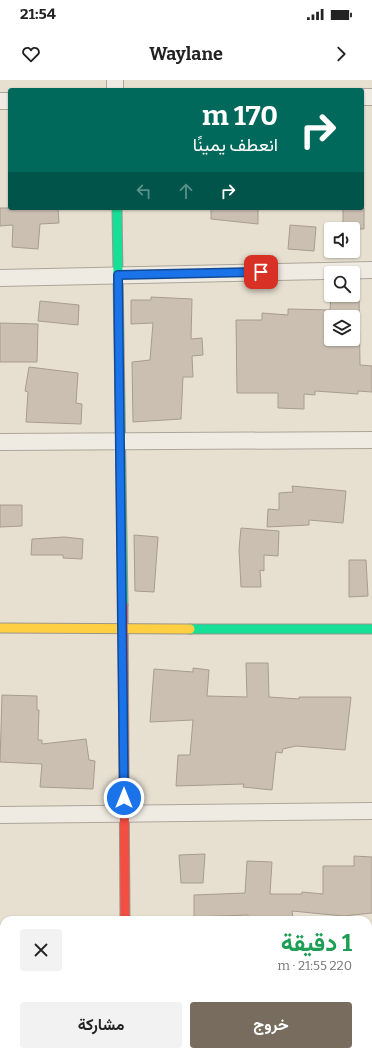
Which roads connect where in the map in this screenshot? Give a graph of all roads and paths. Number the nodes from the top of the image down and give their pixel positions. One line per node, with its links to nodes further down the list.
1 (117, 210): 3 (street)
2 (372, 270): 3 (street)
3 (118, 275): 4 (street); 6 (street)
4 (0, 278)
5 (372, 440): 6 (street)
6 (120, 441): 7 (street); 9 (street)
7 (0, 442)
8 (0, 628): 9 (street)
9 (123, 628): 10 (street); 12 (street)
10 (372, 629)
11 (372, 812): 12 (street)
12 (124, 813): 13 (street); 14 (street)
13 (0, 815)
14 (125, 916)

